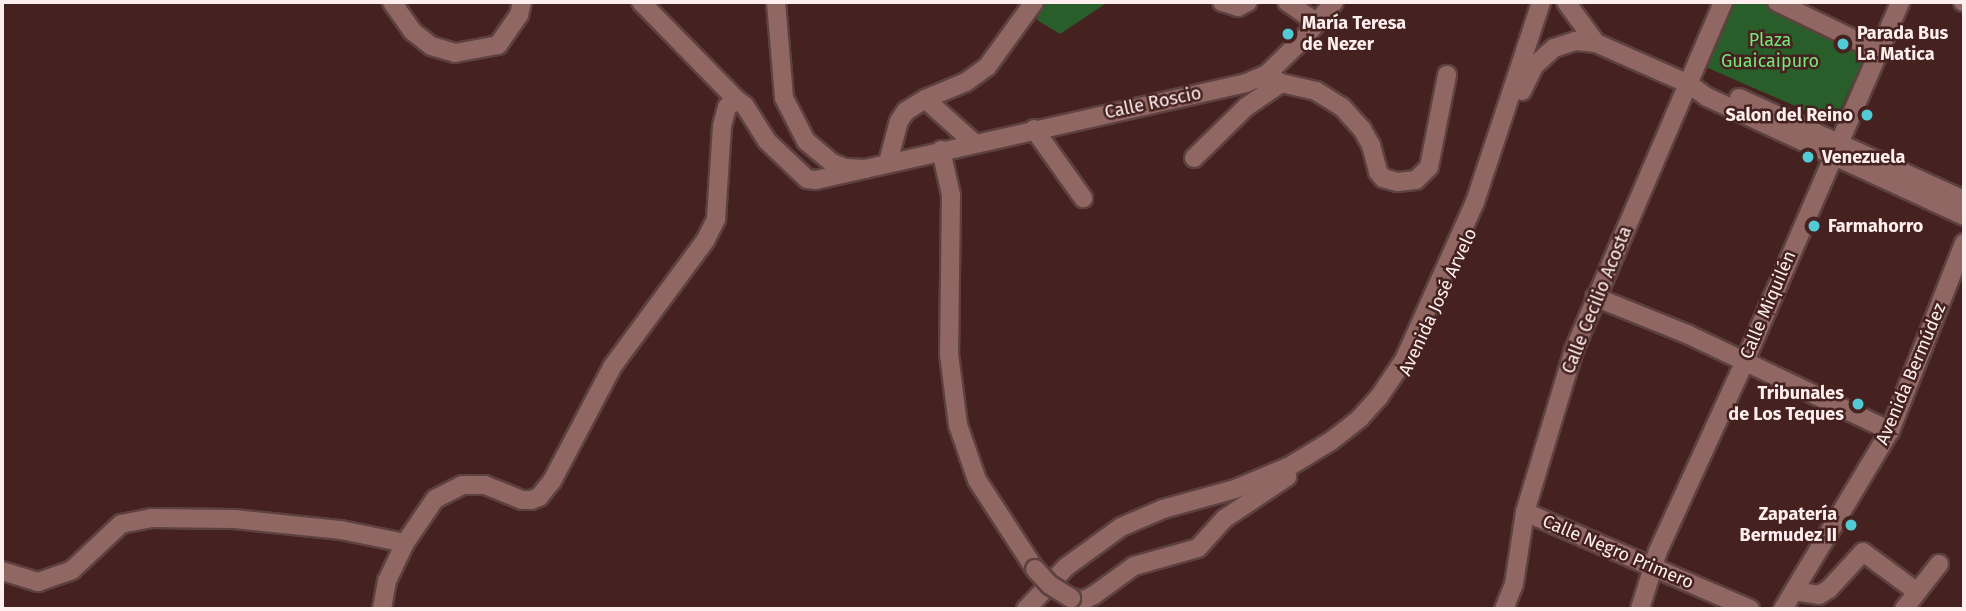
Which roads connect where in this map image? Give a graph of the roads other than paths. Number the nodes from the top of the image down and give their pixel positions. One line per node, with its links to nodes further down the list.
1 (392, 2): 2 (street)
2 (522, 2)
3 (641, 2): 22 (street)
4 (776, 2): 29 (street)
5 (1034, 2): 21 (street)
6 (1222, 2): 7 (street)
7 (1248, 2)
8 (1287, 2): 15 (street)
9 (1334, 2): 15 (street, Calle Roscio)
10 (1541, 2): 37 (street, Avenida José Arvelo)
11 (1566, 2): 16 (street)
12 (1723, 2): 20 (street, Calle Cecilio Acosta)
13 (1777, 2): 17 (street)
14 (1900, 2): 17 (street, Calle Miquilén)
15 (1317, 23): 19 (street, Calle Roscio)
16 (1596, 43): 20 (street); 39 (street, Avenida José Arvelo)
17 (1878, 51): 25 (street, Calle Miquilén)
18 (1447, 75): 19 (street)
19 (1274, 79): 23 (street, Calle Roscio); 27 (street)
20 (1689, 84): 25 (street); 34 (street, Calle Cecilio Acosta)
21 (925, 99): 24 (street); 28 (street)
22 (737, 100): 29 (street, Calle Roscio); 40 (street)
23 (1034, 129): 24 (street, Calle Roscio); 30 (street)
24 (973, 142): 26 (street, Calle Roscio)
25 (1836, 147): 31 (street); 32 (street); 35 (street, Calle Miquilén)
26 (941, 150): 28 (street, Calle Roscio); 39 (street, Avenida José Arvelo, bridge)
27 (1194, 158)
28 (888, 162): 29 (street, Calle Roscio)
29 (865, 169)
30 (1083, 198)
31 (1964, 200)
32 (1964, 216)
33 (1964, 243): 36 (street, Avenida Bermúdez)
34 (1595, 297): 35 (street); 38 (street, Calle Cecilio Acosta)
35 (1745, 361): 36 (street); 42 (street, Calle Miquilén)
36 (1890, 431): 44 (street, Avenida Bermúdez)
37 (1222, 493): 39 (street); 47 (street, Avenida José Arvelo)
38 (1525, 512): 42 (street, Calle Negro Primero); 48 (street, Calle Cecilio Acosta)
39 (1233, 513)
40 (405, 543): 43 (street); 46 (street)
41 (1938, 564): 45 (street)
42 (1652, 566): 49 (street, Calle Miquilén); 50 (street, Calle Negro Primero)
43 (2, 571)
44 (1794, 591): 45 (street); 51 (street, Avenida Bermúdez)
45 (1917, 592): 52 (street)
46 (382, 609)
47 (1026, 609)
48 (1504, 609)
49 (1640, 609)
50 (1750, 609)
51 (1783, 609)
52 (1904, 609)

